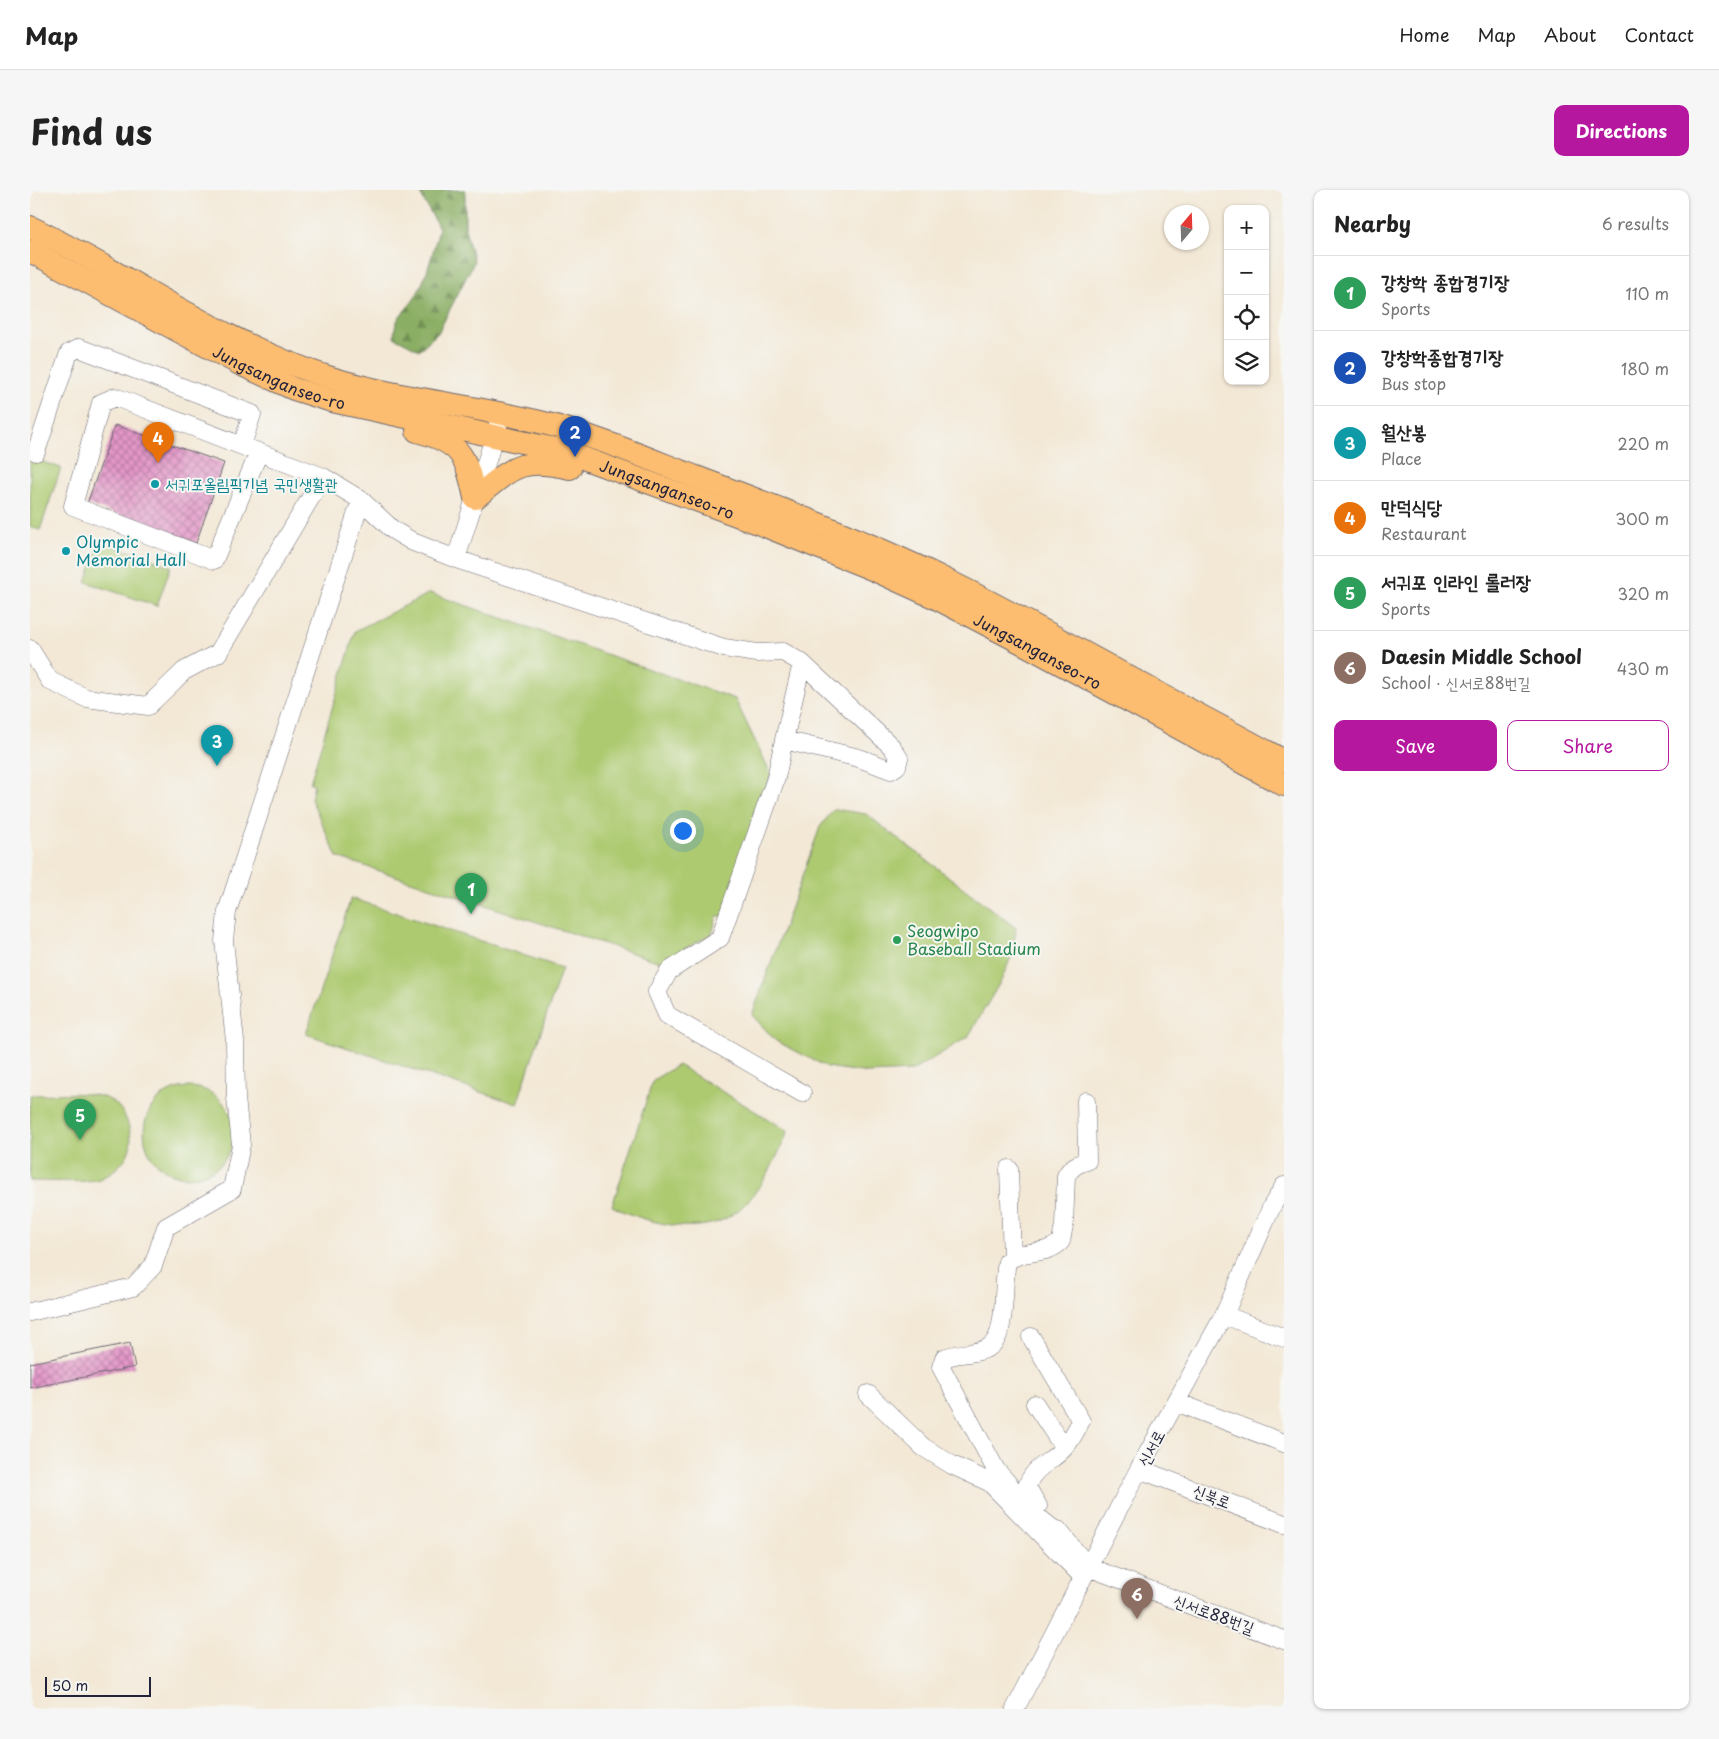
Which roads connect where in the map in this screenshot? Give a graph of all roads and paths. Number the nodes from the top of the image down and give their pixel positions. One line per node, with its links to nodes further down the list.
1 (30, 227): 4 (main road, Jungsanganseo-ro)
2 (30, 251): 3 (main road, Jungsanganseo-ro)
3 (332, 402): 5 (main road, Jungsanganseo-ro); 11 (main road)
4 (502, 415): 5 (street); 17 (main road, Jungsanganseo-ro)
5 (494, 437): 10 (main road, Jungsanganseo-ro); 11 (street)
6 (242, 446): 7 (street); 8 (street); 8 (street)
7 (36, 452)
8 (258, 452): 9 (street)
9 (323, 477): 12 (street); 14 (street)
10 (652, 484): 11 (main road); 18 (main road, Jungsanganseo-ro)
11 (475, 498): 13 (street)
12 (361, 500): 13 (street); 25 (street)
13 (456, 559): 15 (street)
14 (30, 649)
15 (802, 663): 16 (street); 16 (street)
16 (784, 740): 19 (street)
17 (1284, 761)
18 (1284, 785)
19 (802, 1093)
20 (1086, 1101): 24 (street)
21 (1009, 1170): 24 (street)
22 (1284, 1186): 23 (street, 신서로)
23 (1278, 1209): 26 (street, 신서로)
24 (1012, 1258): 36 (street)
25 (30, 1312)
26 (1224, 1315): 28 (street); 30 (street, 신서로)
27 (1031, 1337): 33 (street)
28 (1284, 1338)
29 (868, 1394): 37 (street)
30 (1176, 1402): 32 (street); 34 (street, 신서로)
31 (1035, 1404): 33 (street)
32 (1284, 1444)
33 (1064, 1448): 36 (street)
34 (1140, 1469): 35 (street, 신북로); 37 (street, 신서로)
35 (1284, 1524)
36 (1064, 1538): 37 (street)
37 (1086, 1572): 38 (street, 신서로88번길); 39 (street, 신서로)
38 (1284, 1640)
39 (1015, 1709)

